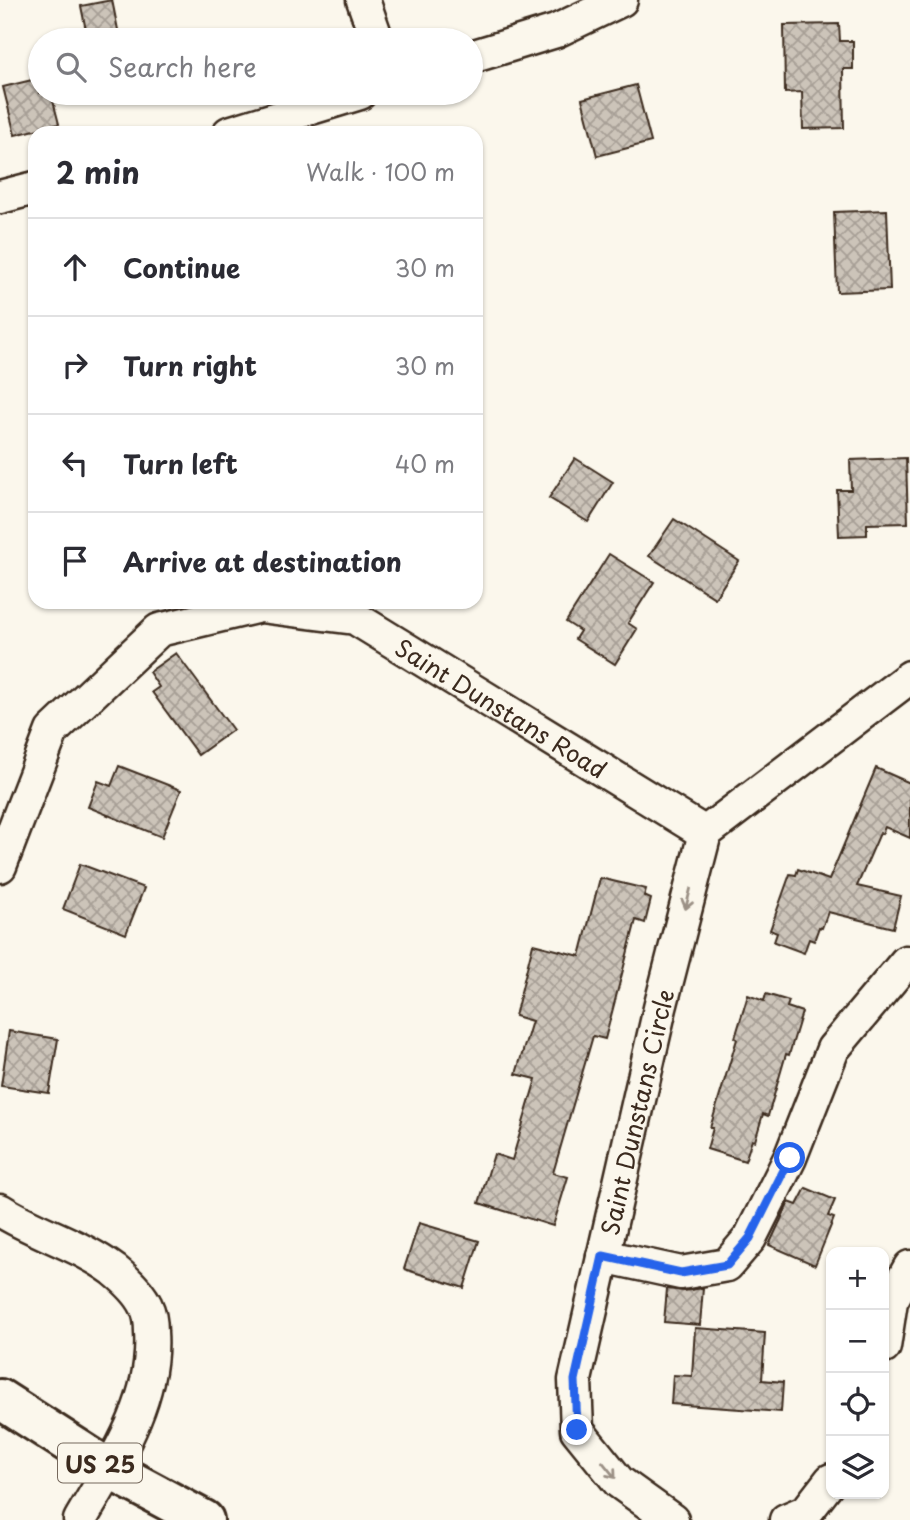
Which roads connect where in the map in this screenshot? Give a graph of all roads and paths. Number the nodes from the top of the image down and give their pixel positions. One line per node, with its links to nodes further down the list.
1 (363, 0): 3 (street)
2 (621, 0): 4 (street)
3 (373, 28)
4 (483, 53)
5 (320, 105): 6 (street)
6 (252, 126)
7 (28, 190): 8 (street)
8 (0, 197)
9 (247, 609): 13 (street, Saint Dunstans Road)
10 (284, 609): 12 (street, Saint Dunstans Road)
11 (910, 677): 12 (street)
12 (705, 833): 16 (street, Saint Dunstans Circle, one-way to 16)
13 (0, 866)
14 (906, 962): 16 (street)
15 (0, 1210): 20 (street)
16 (603, 1256): 24 (street, Saint Dunstans Circle, one-way to 24)
17 (910, 1267): 18 (street)
18 (889, 1314)
19 (0, 1399): 20 (main road, US 25)
20 (109, 1469): 22 (street); 23 (main road, US 25)
21 (826, 1486): 25 (street)
22 (80, 1520)
23 (204, 1520)
24 (672, 1520)
25 (786, 1520)

